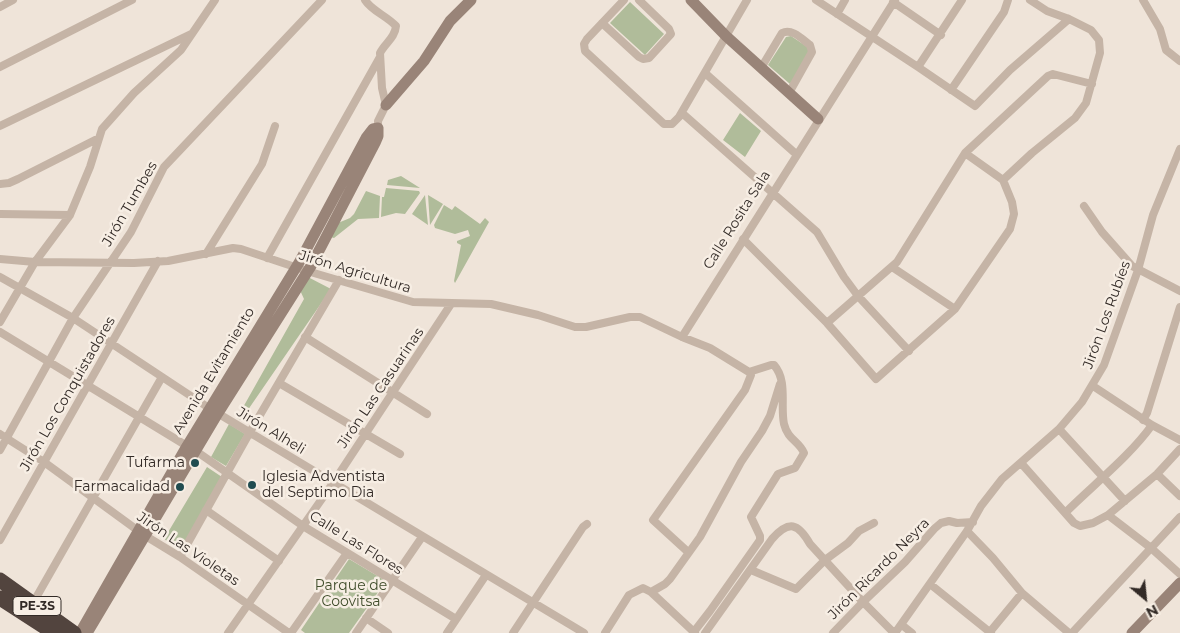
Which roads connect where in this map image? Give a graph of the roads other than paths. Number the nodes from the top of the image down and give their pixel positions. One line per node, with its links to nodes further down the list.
1 (13, 0): 18 (street)
2 (132, 0): 29 (street)
3 (215, 0): 22 (street)
4 (322, 0): 55 (street, Jirón Tumbes)
5 (365, 0): 26 (street)
6 (471, 0): 35 (street)
7 (624, 0): 21 (street)
8 (639, 0): 21 (street)
9 (691, 0): 24 (street)
10 (748, 0): 24 (street)
11 (816, 0): 19 (street)
12 (845, 0): 19 (street)
13 (962, 0): 23 (street)
14 (1008, 0): 33 (street)
15 (1030, 0): 20 (street)
16 (1143, 0): 27 (street)
17 (894, 1): 23 (street); 25 (street, Calle Rosita Sala)
18 (0, 7)
19 (837, 14): 25 (street)
20 (1069, 19): 32 (street); 33 (street)
21 (602, 23): 36 (street)
22 (193, 33): 38 (street); 41 (street)
23 (941, 35): 28 (street)
24 (726, 36): 30 (street); 31 (street)
25 (871, 37): 28 (street); 37 (street, Calle Rosita Sala)
26 (380, 57): 35 (street, Avenida Evitamiento); 53 (street)
27 (1180, 61)
28 (918, 66): 33 (street)
29 (0, 68)
30 (761, 68): 34 (street); 34 (street)
31 (705, 73): 36 (street); 44 (street)
32 (1092, 84): 43 (street); 45 (street)
33 (951, 90)
34 (789, 93): 37 (street)
35 (386, 105): 40 (street, Avenida Evitamiento)
36 (682, 113): 47 (street)
37 (818, 119): 44 (street, Calle Rosita Sala)
38 (0, 126)
39 (275, 126): 52 (street)
40 (378, 128): 58 (street, Avenida Evitamiento); 61 (street, Avenida Evitamiento)
41 (99, 138): 46 (street); 50 (street)
42 (1180, 149): 60 (street, Jirón Los Rubíes)
43 (965, 152): 45 (street); 59 (street)
44 (796, 154): 47 (street, Calle Rosita Sala)
45 (1004, 180): 69 (street)
46 (0, 184)
47 (773, 192): 51 (street, Calle Rosita Sala); 66 (street)
48 (1084, 206): 60 (street)
49 (0, 214): 50 (street)
50 (70, 215): 57 (street)
51 (743, 239): 72 (street); 74 (street, Calle Rosita Sala)
52 (206, 254): 53 (street, Jirón Agricultura); 56 (street, Jirón Agricultura)
53 (267, 258): 58 (street, Jirón Agricultura)
54 (0, 259): 57 (street, Jirón Agricultura)
55 (110, 261): 56 (street, Jirón Agricultura); 57 (street, Jirón Agricultura); 70 (street, Jirón Tumbes)
56 (158, 261): 76 (street, Jirón Los Conquistadores)
57 (35, 262): 64 (street)
58 (296, 267): 61 (street, Jirón Agricultura); 86 (street, Avenida Evitamiento)
59 (892, 267): 66 (street); 69 (street)
60 (1138, 270): 65 (street); 84 (street, Jirón Los Rubíes)
61 (307, 271): 63 (street, Jirón Agricultura); 86 (street, Avenida Evitamiento)
62 (0, 277): 64 (street, Jirón Alheli)
63 (339, 280): 67 (street, Jirón Agricultura); 75 (street)
64 (19, 289): 70 (street, Jirón Alheli); 71 (street)
65 (1180, 291)
66 (858, 296): 72 (street); 77 (street)
67 (451, 304): 74 (street, Jirón Agricultura); 85 (street, Jirón Las Casuarinas)
68 (1180, 306): 89 (street)
69 (955, 309): 77 (street)
70 (73, 318): 76 (street, Jirón Alheli); 78 (street, Jirón Tumbes)
71 (0, 322)
72 (828, 323): 77 (street)
73 (0, 332): 78 (street, Calle Las Flores)
74 (682, 337): 79 (street, Jirón Agricultura)
75 (305, 338): 82 (street); 85 (street)
76 (112, 343): 80 (street, Jirón Alheli); 83 (street, Jirón Los Conquistadores)
77 (909, 351)
78 (49, 362): 83 (street, Calle Las Flores); 94 (street, Jirón Tumbes)
79 (750, 373): 81 (street); 122 (street)
80 (162, 376): 86 (street, Jirón Alheli); 88 (street)
81 (781, 382): 122 (street); 157 (street)
82 (279, 383): 92 (street); 93 (street)
83 (88, 385): 88 (street, Calle Las Flores); 100 (street, Jirón Los Conquistadores)
84 (1093, 386): 89 (street); 91 (street, Jirón Los Rubíes)
85 (393, 393): 87 (street); 93 (street, Jirón Las Casuarinas)
86 (214, 410): 92 (street, Jirón Alheli); 96 (street, Avenida Evitamiento)
87 (426, 414)
88 (139, 416): 96 (street, Calle Las Flores); 107 (street)
89 (1143, 420): 90 (street)
90 (1152, 425): 95 (street); 104 (street)
91 (1060, 429): 101 (street, Jirón Los Rubíes); 104 (street)
92 (250, 432): 102 (street); 105 (street, Jirón Alheli)
93 (365, 434): 99 (street); 105 (street, Jirón Las Casuarinas)
94 (3, 436): 98 (street, Jirón Tumbes); 100 (street, Jirón Las Violetas)
95 (1180, 440)
96 (191, 448): 102 (street, Calle Las Flores); 118 (street, Avenida Evitamiento)
97 (1180, 449): 103 (street)
98 (0, 450)
99 (400, 454)
100 (44, 462): 107 (street, Jirón Las Violetas); 120 (street, Jirón Los Conquistadores)
101 (1021, 463): 110 (street); 113 (street, Jirón Los Rubíes)
102 (227, 473): 109 (street); 116 (street, Calle Las Flores)
103 (1157, 474): 106 (street); 108 (street)
104 (1103, 476): 108 (street); 110 (street)
105 (333, 483): 116 (street, Jirón Las Casuarinas); 119 (street, Jirón Alheli)
106 (1180, 496)
107 (92, 498): 118 (street, Jirón Las Violetas); 139 (street)
108 (1125, 501): 111 (street)
109 (206, 510): 124 (street); 125 (street)
110 (1065, 512): 111 (street)
111 (1108, 515): 121 (street)
112 (1180, 517): 121 (street)
113 (972, 522): 117 (street, Jirón Los Rubíes); 138 (street, Jirón Ricardo Neyra)
114 (874, 523): 126 (street)
115 (587, 524): 140 (street)
116 (303, 526): 123 (street, Calle Las Flores); 125 (street, Jirón Las Casuarinas)
117 (966, 531): 133 (street, Jirón Los Rubíes); 135 (street)
118 (141, 533): 124 (street, Jirón Las Violetas); 147 (street, Avenida Evitamiento); 148 (street, Avenida Evitamiento)
119 (422, 536): 129 (street, Jirón Alheli); 131 (street)
120 (0, 540)
121 (1151, 548): 128 (street); 163 (street)
122 (688, 552): 134 (street)
123 (347, 553): 131 (street, Calle Las Flores); 150 (street)
124 (180, 557): 141 (street, Jirón Las Violetas)
125 (279, 560): 141 (street, Jirón Las Casuarinas)
126 (825, 560): 127 (street); 127 (street); 138 (street)
127 (752, 570): 158 (street)
128 (1180, 574)
129 (486, 575): 140 (street, Jirón Alheli); 143 (street)
130 (0, 580): 139 (highway, PE-3S)
131 (392, 580): 142 (street); 143 (street, Calle Las Flores)
132 (1180, 583): 164 (street)
133 (930, 584): 144 (street, Jirón Los Rubíes); 162 (street)
134 (651, 592): 156 (street); 157 (street)
135 (1022, 593): 162 (street); 163 (street)
136 (1180, 594): 165 (street)
137 (0, 598): 145 (highway, PE-3S)
138 (863, 602): 159 (street, Jirón Ricardo Neyra); 160 (street)
139 (33, 603): 146 (highway, PE-3S)
140 (532, 603): 154 (street); 155 (street, Jirón Alheli)
141 (248, 605): 149 (street, Jirón Las Casuarinas); 150 (street, Jirón Las Violetas)
142 (366, 618): 151 (street); 152 (street)
143 (456, 619): 153 (street)
144 (902, 625): 160 (street, Jirón Los Rubíes); 161 (street)
145 (49, 631)
146 (74, 633)
147 (80, 633)
148 (87, 633)
149 (228, 633)
150 (290, 633)
151 (356, 633)
152 (388, 633)
153 (446, 633)
154 (512, 633)
155 (584, 633)
156 (605, 633)
157 (694, 633)
158 (705, 633)
159 (833, 633)
160 (895, 633)
161 (912, 633)
162 (990, 633)
163 (1070, 633)
164 (1132, 633)
165 (1143, 633)

